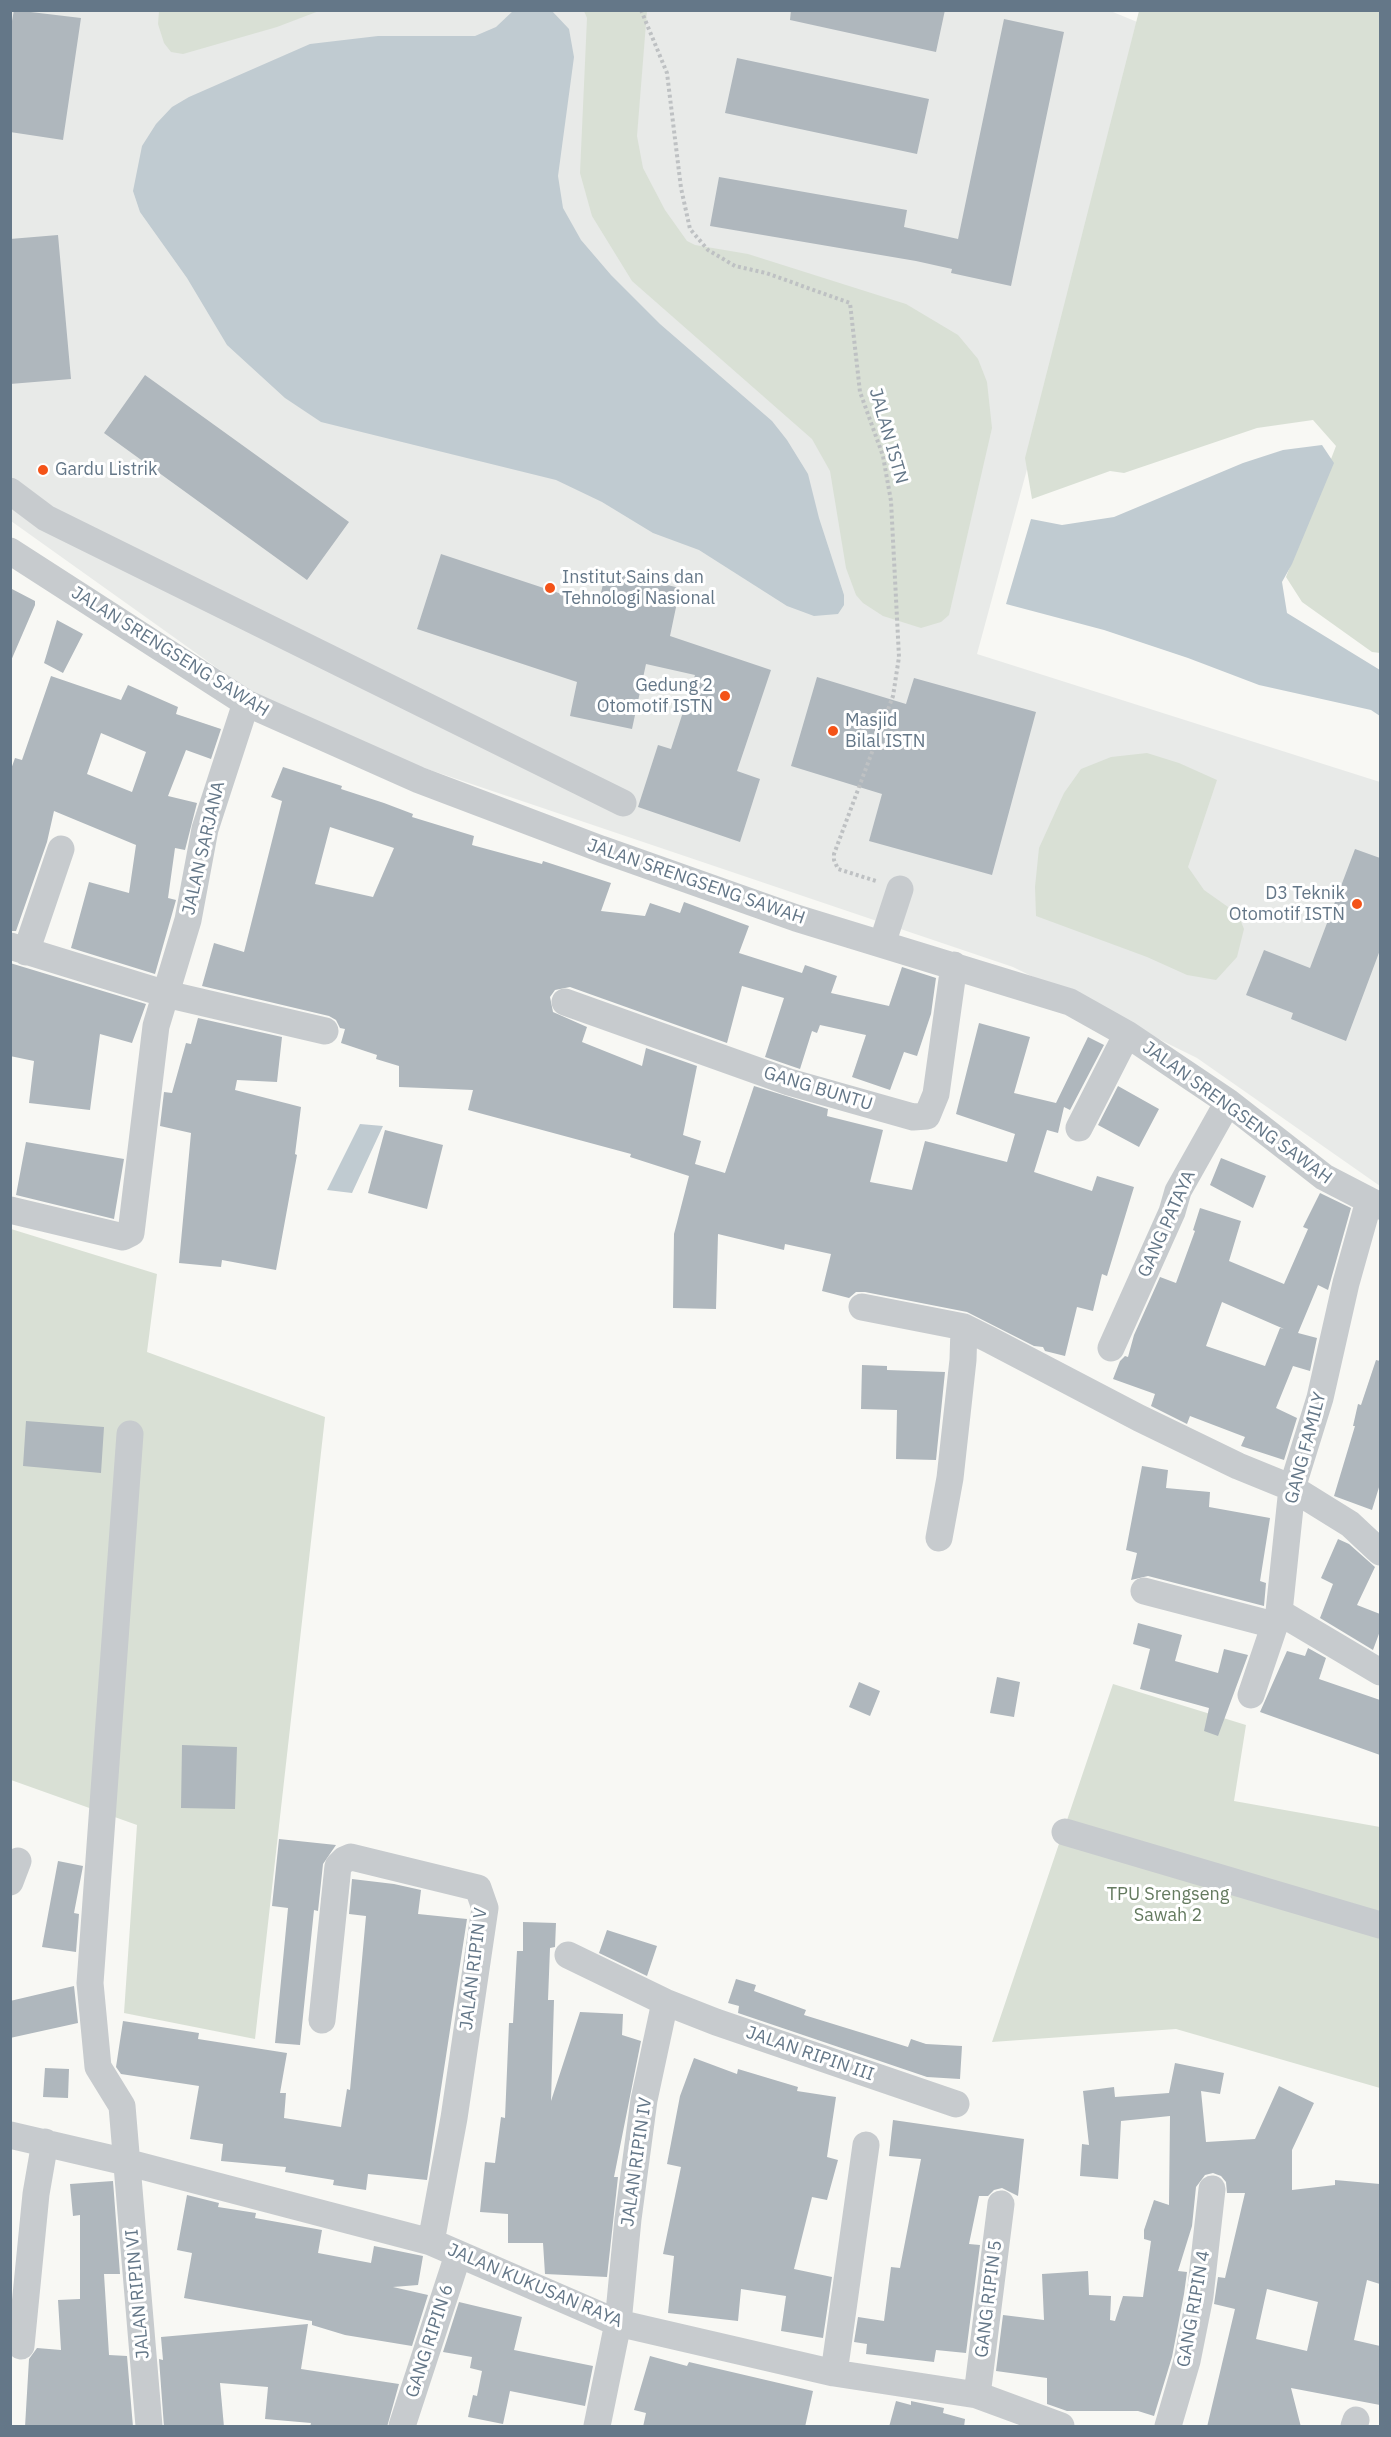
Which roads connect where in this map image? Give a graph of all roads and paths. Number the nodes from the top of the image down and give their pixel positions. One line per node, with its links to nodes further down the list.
1 (641, 10): 7 (path, JALAN ISTN)
2 (10, 491): 5 (street)
3 (10, 551): 4 (street, JALAN SRENGSENG SAWAH)
4 (246, 703): 8 (street, JALAN SRENGSENG SAWAH); 11 (street, JALAN SARJANA)
5 (623, 803)
6 (61, 849): 9 (street)
7 (900, 889): 8 (street)
8 (882, 944): 10 (street, JALAN SRENGSENG SAWAH)
9 (18, 949): 11 (street)
10 (954, 965): 12 (street, GANG BUNTU); 14 (street, JALAN SRENGSENG SAWAH)
11 (166, 994): 13 (street); 18 (street, JALAN SARJANA)
12 (565, 1002)
13 (325, 1031)
14 (1126, 1034): 15 (street, JALAN SRENGSENG SAWAH); 16 (street)
15 (1227, 1102): 17 (street, JALAN SRENGSENG SAWAH); 21 (street, GANG PATAYA)
16 (1079, 1128)
17 (1375, 1204): 23 (street, GANG FAMILY)
18 (10, 1210)
19 (862, 1307): 20 (street)
20 (964, 1327): 23 (street); 24 (street)
21 (1111, 1348)
22 (130, 1434): 39 (street, JALAN RIPIN VI)
23 (1292, 1488): 25 (street); 27 (street, GANG FAMILY)
24 (939, 1538)
25 (1380, 1552)
26 (1144, 1591): 27 (street)
27 (1276, 1618): 28 (street); 29 (street, GANG FAMILY)
28 (1380, 1672)
29 (1251, 1695)
30 (1065, 1832): 31 (street)
31 (1380, 1925)
32 (568, 1955): 33 (street, JALAN RIPIN III)
33 (665, 2002): 35 (street, JALAN RIPIN III); 44 (street, JALAN RIPIN IV)
34 (322, 2020): 42 (street, JALAN RIPIN V)
35 (956, 2104)
36 (10, 2135): 37 (street, JALAN KUKUSAN RAYA)
37 (45, 2142): 39 (street, JALAN KUKUSAN RAYA); 45 (street)
38 (866, 2145): 46 (street)
39 (126, 2162): 42 (street, JALAN KUKUSAN RAYA); 48 (street, JALAN RIPIN VI)
40 (1212, 2189): 52 (street, GANG RIPIN 4)
41 (1001, 2204): 47 (street, GANG RIPIN 5)
42 (431, 2242): 43 (street, JALAN KUKUSAN RAYA)
43 (458, 2255): 44 (street, JALAN KUKUSAN RAYA); 49 (street, GANG RIPIN 6)
44 (618, 2323): 46 (street, JALAN KUKUSAN RAYA); 50 (street, JALAN RIPIN IV)
45 (21, 2346)
46 (834, 2373): 47 (street, JALAN KUKUSAN RAYA)
47 (977, 2395): 51 (street, JALAN KUKUSAN RAYA)
48 (149, 2427)
49 (402, 2427)
50 (597, 2427)
51 (1061, 2427)
52 (1168, 2427)

